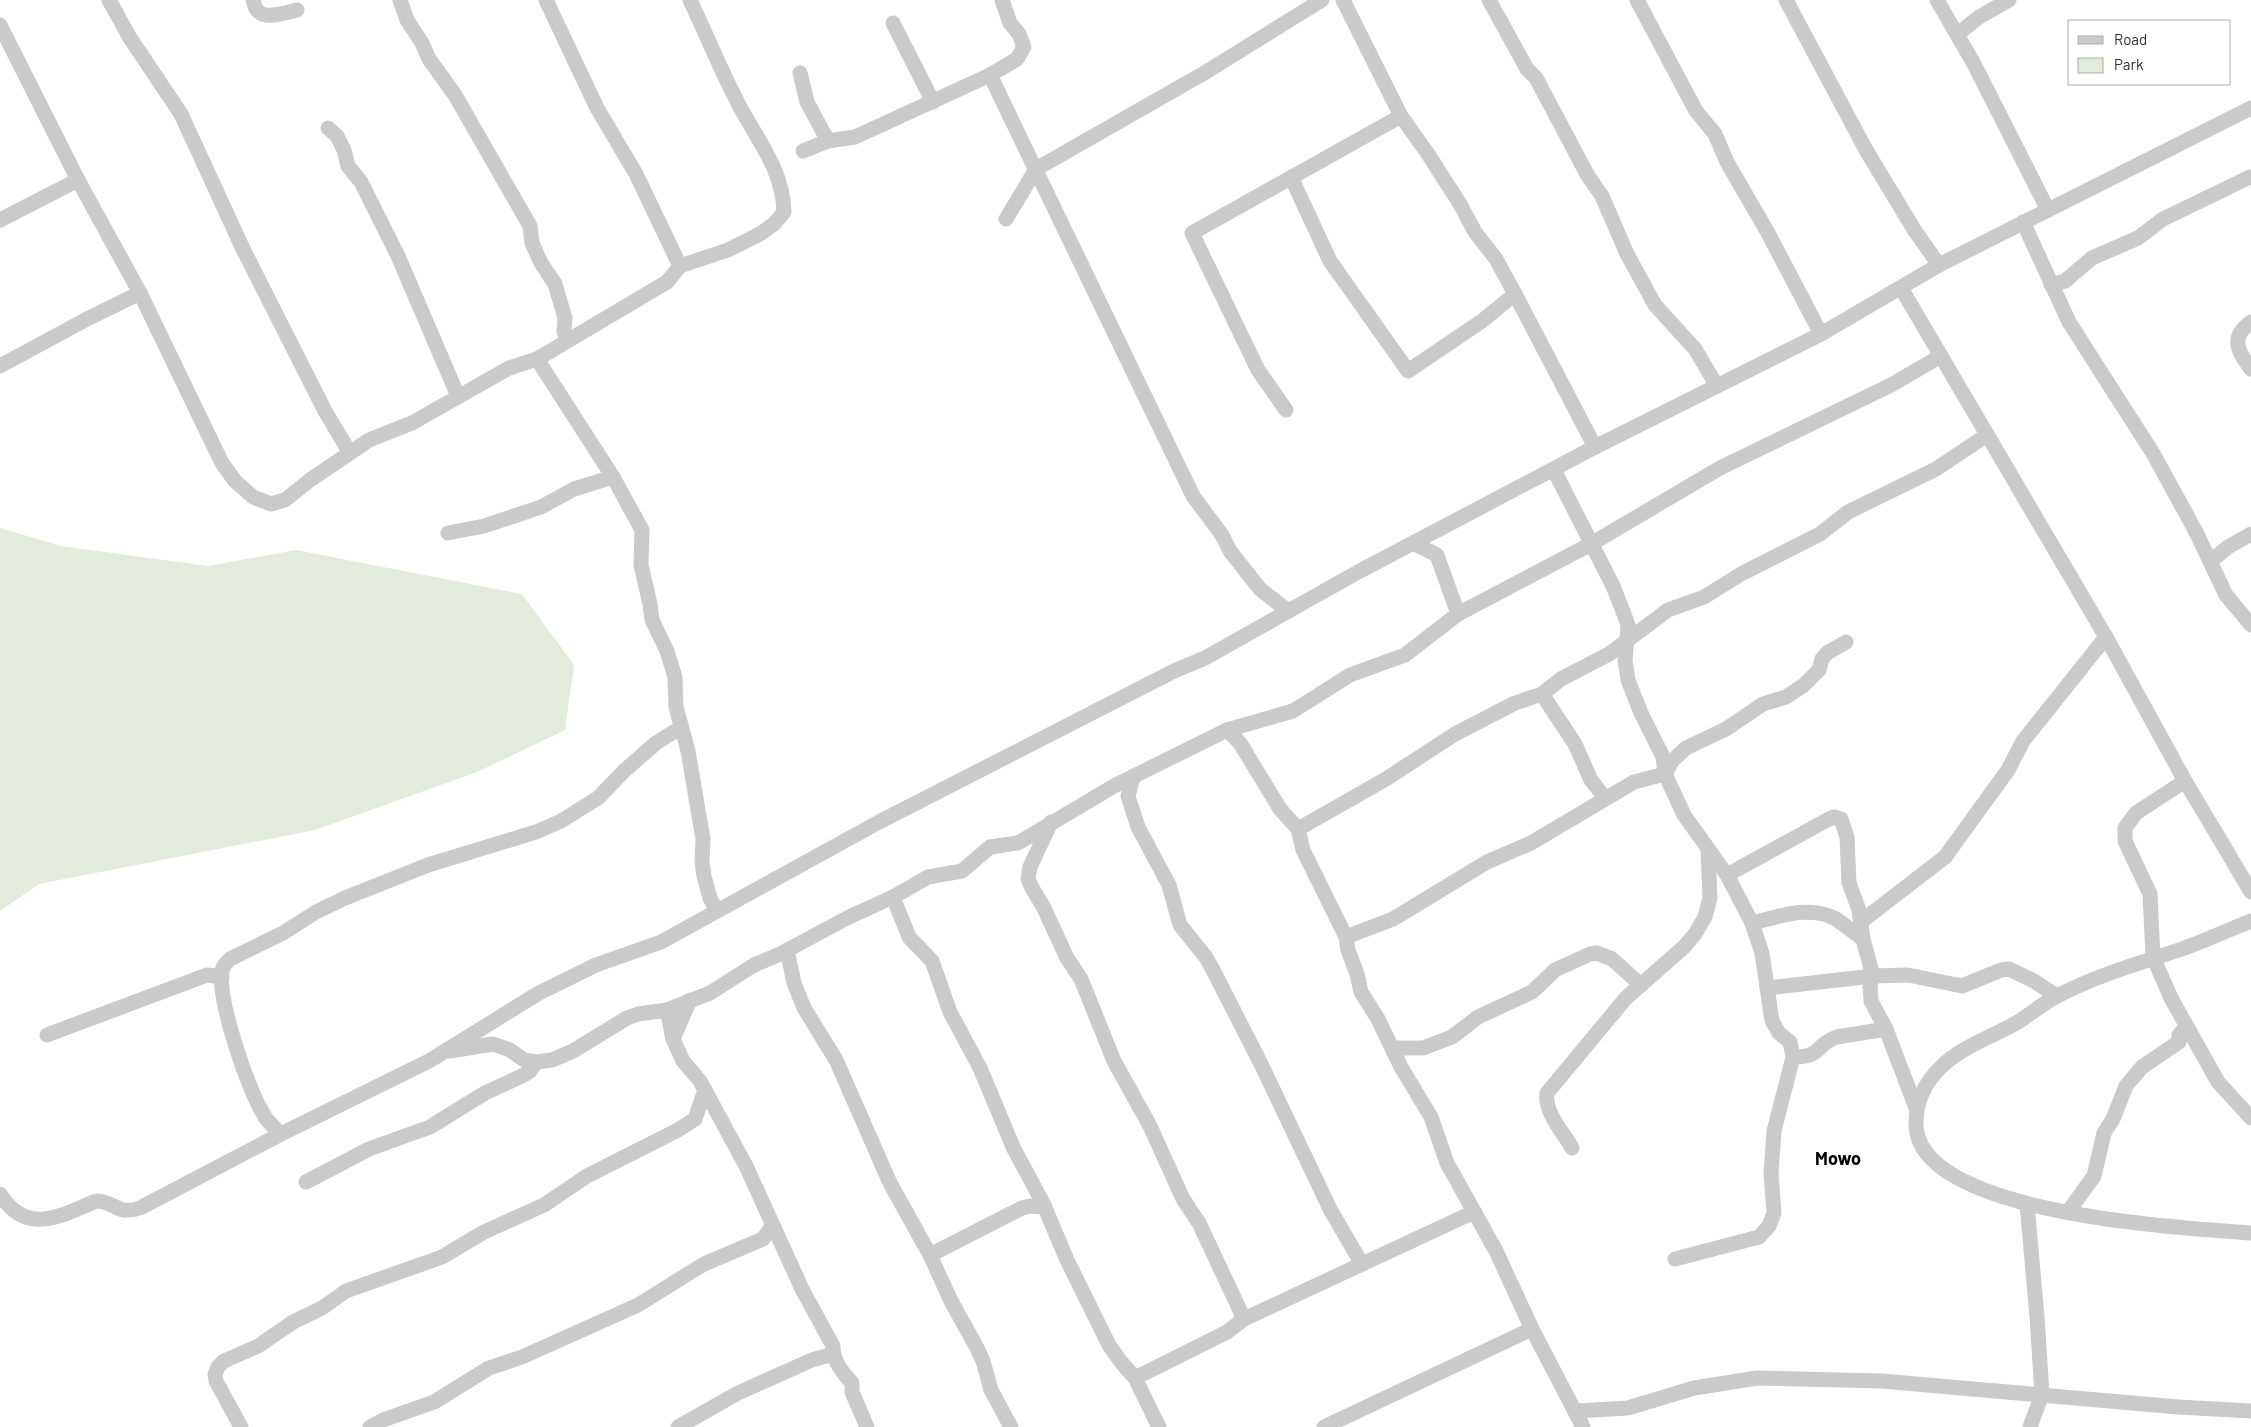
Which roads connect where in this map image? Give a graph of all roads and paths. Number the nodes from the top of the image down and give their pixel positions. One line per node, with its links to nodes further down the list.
1 (109, 0): 52 (street)
2 (253, 0): 14 (street)
3 (690, 0): 35 (street)
4 (1002, 0): 19 (street)
5 (1322, 0): 26 (street)
6 (1343, 0): 22 (street)
7 (1489, 0): 47 (street)
8 (1637, 0): 41 (street)
9 (1786, 0): 34 (street)
10 (1937, 0): 17 (street)
11 (2009, 0): 17 (street)
12 (550, 1): 35 (street)
13 (405, 2): 42 (street)
14 (298, 10)
15 (893, 23): 20 (street)
16 (0, 25): 29 (street)
17 (1958, 34): 30 (street)
18 (800, 73): 24 (street)
19 (990, 76): 20 (street); 26 (street)
20 (933, 102): 24 (street)
21 (2251, 108): 30 (street)
22 (1401, 116): 28 (street); 39 (street)
23 (328, 128): 48 (street)
24 (828, 141): 25 (street)
25 (803, 151)
26 (1036, 169): 31 (street); 60 (street)
27 (2250, 177): 36 (street)
28 (1291, 178): 39 (street); 49 (street)
29 (78, 180): 32 (street); 38 (street)
30 (2048, 210): 33 (street)
31 (1006, 219)
32 (0, 220)
33 (2023, 222): 34 (street); 36 (street)
34 (1939, 265): 37 (street)
35 (680, 266): 42 (street)
36 (2052, 285): 59 (street)
37 (1901, 288): 41 (street); 43 (street)
38 (140, 293): 45 (street); 52 (street)
39 (1515, 294): 51 (street)
40 (2251, 322): 46 (street)
41 (1821, 334): 47 (street)
42 (567, 341): 44 (street)
43 (1941, 356): 50 (street); 58 (street)
44 (537, 359): 48 (street); 54 (street)
45 (0, 366)
46 (2251, 369)
47 (1717, 386): 51 (street)
48 (458, 396): 52 (street)
49 (1286, 410)
50 (1988, 435): 63 (street); 64 (street)
51 (1595, 447): 53 (street)
52 (350, 452)
53 (1554, 470): 57 (street); 58 (street)
54 (612, 477): 55 (street); 67 (street)
55 (448, 533)
56 (2251, 534): 59 (street)
57 (1413, 543): 60 (street); 61 (street)
58 (1591, 544): 61 (street); 64 (street)
59 (2211, 561): 62 (street)
60 (1288, 611): 81 (street)
61 (1458, 614): 68 (street)
62 (2251, 625)
63 (2106, 637): 71 (street); 82 (street)
64 (1627, 639): 66 (street); 69 (street)
65 (1846, 642): 69 (street)
66 (1542, 694): 74 (street); 76 (street)
67 (680, 728): 81 (street); 90 (street)
68 (1234, 728): 70 (street); 76 (street)
69 (1665, 774): 74 (street); 77 (street)
70 (1132, 777): 72 (street); 73 (street)
71 (2185, 781): 79 (street); 88 (street)
72 (1114, 786): 73 (street); 75 (street)
73 (1128, 796): 125 (street)
74 (1606, 798): 85 (street)
75 (1051, 822): 80 (street); 126 (street)
76 (1298, 829): 85 (street)
77 (1708, 849): 78 (street); 91 (street)
78 (1727, 875): 82 (street); 84 (street)
79 (2251, 892)
80 (894, 897): 87 (street); 116 (street)
81 (717, 911): 100 (street)
82 (1862, 921): 86 (street)
83 (2251, 921): 88 (street)
84 (1752, 923): 86 (street); 92 (street)
85 (1346, 937): 101 (street)
86 (1863, 939): 89 (street)
87 (788, 950): 94 (street); 123 (street)
88 (2153, 956): 93 (street); 96 (street)
89 (1873, 976): 92 (street); 93 (street); 97 (street)
90 (222, 977): 98 (street); 111 (street)
91 (1641, 985): 102 (street); 112 (street)
92 (1766, 988): 103 (street)
93 (2058, 996): 107 (street)
94 (690, 1000): 95 (street); 99 (street)
95 (667, 1010): 99 (street); 104 (street)
96 (2186, 1026): 108 (street); 118 (street)
97 (1886, 1029): 103 (street); 107 (street)
98 (47, 1035)
99 (673, 1039): 106 (street)
100 (472, 1041): 104 (street); 111 (street)
101 (1393, 1048): 102 (street); 105 (street)
102 (1413, 1049): 105 (street)
103 (1793, 1057): 124 (street)
104 (536, 1062): 113 (street)
105 (1401, 1067): 117 (street)
106 (705, 1090): 109 (street); 110 (street)
107 (1916, 1108): 115 (street)
108 (2251, 1118)
109 (695, 1119): 110 (street); 134 (street)
110 (725, 1131): 119 (street)
111 (281, 1134): 114 (street)
112 (1572, 1148)
113 (306, 1182)
114 (0, 1194)
115 (2027, 1204): 118 (street); 130 (street)
116 (1045, 1208): 123 (street); 129 (street)
117 (1474, 1212): 125 (street); 127 (street)
118 (2068, 1212): 120 (street)
119 (772, 1226): 121 (street); 122 (street)
120 (2251, 1233)
121 (763, 1238): 122 (street); 135 (street)
122 (780, 1243): 128 (street)
123 (930, 1255): 138 (street)
124 (1675, 1259)
125 (1362, 1264): 126 (street)
126 (1244, 1319): 129 (street)
127 (1532, 1329): 132 (street); 140 (street)
128 (833, 1354): 136 (street); 137 (street)
129 (1135, 1378): 139 (street)
130 (2042, 1394): 131 (street); 133 (street); 142 (street)
131 (1611, 1410): 132 (street); 141 (street)
132 (1576, 1411): 141 (street)
133 (2251, 1411)
134 (241, 1427)
135 (370, 1427)
136 (678, 1427)
137 (867, 1427)
138 (1011, 1427)
139 (1159, 1427)
140 (1324, 1427)
141 (1584, 1427)
142 (2030, 1427)

